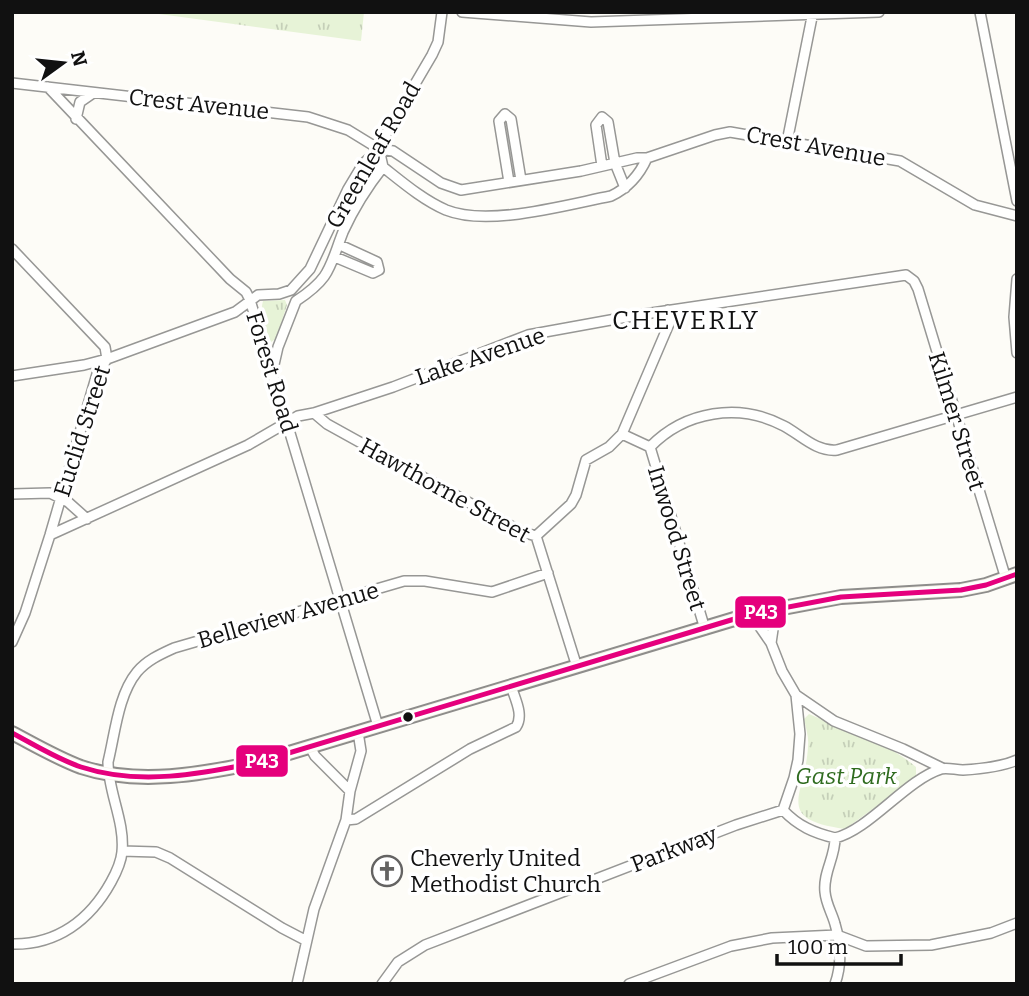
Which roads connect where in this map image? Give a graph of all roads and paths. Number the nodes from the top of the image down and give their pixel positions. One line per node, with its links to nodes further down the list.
1 (442, 12): 13 (street, Greenleaf Road)
2 (462, 12): 7 (street)
3 (879, 12): 6 (street)
4 (980, 12): 21 (street)
5 (697, 14): 6 (street); 7 (street)
6 (813, 14): 12 (street)
7 (578, 17)
8 (12, 83): 9 (street, Crest Avenue)
9 (48, 87): 10 (street, Crest Avenue); 11 (street, Forest Road)
10 (95, 92): 11 (street); 13 (street, Crest Avenue)
11 (76, 119): 29 (street, Forest Road)
12 (788, 142): 14 (street, Crest Avenue); 22 (street, Crest Avenue)
13 (379, 149): 17 (street); 19 (street, Crest Avenue); 28 (street, Greenleaf Road)
14 (647, 158): 15 (street, Crest Avenue); 20 (street)
15 (615, 163): 16 (street, Crest Avenue); 16 (street); 20 (street)
16 (602, 166): 18 (street, Crest Avenue)
17 (383, 167): 20 (street); 23 (street, Greenleaf Road)
18 (521, 180): 19 (street, Crest Avenue); 19 (street)
19 (509, 182)
20 (625, 188)
21 (1017, 201)
22 (1017, 216)
23 (340, 245): 25 (street, Greenleaf Road); 25 (street)
24 (12, 249): 33 (street, Euclid Street)
25 (335, 257): 30 (street, Greenleaf Road)
26 (897, 275): 31 (street, Lake Avenue); 38 (street, Kilmer Street)
27 (1017, 279): 32 (street)
28 (291, 290): 29 (street); 30 (street)
29 (250, 300): 33 (street); 34 (street, Forest Road)
30 (296, 301): 34 (street)
31 (668, 310): 37 (street, Lake Avenue); 40 (street)
32 (1017, 353)
33 (107, 359): 35 (street); 43 (street, Euclid Street)
34 (273, 371): 39 (street, Forest Road)
35 (12, 376)
36 (1017, 397): 38 (street)
37 (314, 413): 39 (street, Lake Avenue); 46 (street, Hawthorne Street)
38 (956, 415): 41 (street); 48 (street, Kilmer Street)
39 (288, 424): 44 (street, Lake Avenue); 49 (street, Forest Road)
40 (622, 434): 41 (street); 46 (street)
41 (650, 447): 52 (street, Inwood Street)
42 (12, 494): 43 (street)
43 (61, 497): 44 (street); 45 (street, Euclid Street)
44 (87, 519): 45 (street, Lake Avenue)
45 (50, 535): 53 (street, Euclid Street)
46 (536, 536): 47 (street, Hawthorne Street)
47 (548, 573): 49 (street, Belleview Avenue); 55 (street, Hawthorne Street)
48 (1011, 576): 50 (street)
49 (341, 601): 58 (street, Forest Road); 64 (street, Belleview Avenue)
50 (776, 609): 51 (street); 54 (street)
51 (751, 614): 52 (street); 54 (street)
52 (705, 629): 55 (street)
53 (12, 642)
54 (771, 643): 57 (street)
55 (577, 667): 56 (street)
56 (511, 686): 58 (street); 67 (street)
57 (796, 695): 63 (street); 66 (street)
58 (378, 726): 59 (street)
59 (358, 732): 61 (street); 65 (street)
60 (12, 733): 64 (street)
61 (310, 747): 64 (street); 65 (street)
62 (1017, 760): 63 (street)
63 (942, 768): 68 (street)
64 (108, 774): 69 (street)
65 (350, 791): 67 (street)
66 (783, 810): 68 (street); 75 (street, Parkway)
67 (346, 820): 72 (street)
68 (835, 838): 71 (street)
69 (122, 851): 72 (street); 73 (street)
70 (1017, 923): 71 (street)
71 (837, 935): 76 (street); 77 (street)
72 (305, 940): 74 (street)
73 (12, 944)
74 (296, 984)
75 (382, 984)
76 (629, 984)
77 (835, 984)

